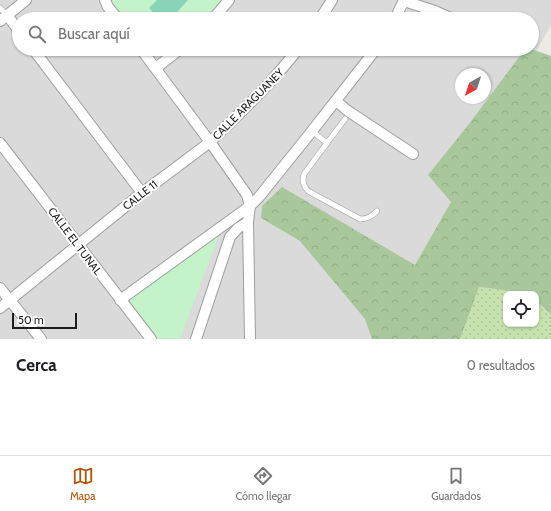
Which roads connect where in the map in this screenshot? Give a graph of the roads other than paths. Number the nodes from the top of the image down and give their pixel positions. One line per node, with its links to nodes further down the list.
1 (26, 0): 11 (street)
2 (105, 0): 6 (street)
3 (228, 0): 7 (street)
4 (332, 0): 8 (street)
5 (404, 0): 9 (street); 10 (street)
6 (112, 12)
7 (219, 12)
8 (324, 12)
9 (398, 12)
10 (437, 12)
11 (2, 15): 12 (street)
12 (12, 24)
13 (37, 56): 26 (street)
14 (147, 56): 18 (street, CALLE ARAGUANEY)
15 (171, 56): 18 (street)
16 (292, 56): 22 (street, CALLE ARAGUANEY)
17 (371, 56): 19 (street)
18 (156, 68): 22 (street, CALLE ARAGUANEY)
19 (336, 101): 21 (street); 25 (street)
20 (345, 119): 24 (lane)
21 (312, 131): 24 (lane); 27 (street)
22 (210, 142): 26 (street, CALLE 11); 27 (street)
23 (0, 143): 30 (street, CALLE EL TUNAL)
24 (327, 143): 28 (lane)
25 (413, 154)
26 (142, 193): 30 (street, CALLE 11)
27 (250, 206): 29 (street); 33 (street)
28 (377, 211)
29 (248, 222): 37 (street); 38 (street)
30 (78, 244): 32 (street, CALLE 11); 33 (street, CALLE EL TUNAL)
31 (0, 288): 32 (street)
32 (10, 300): 34 (street, CALLE 11); 35 (street)
33 (120, 300): 36 (street, CALLE EL TUNAL)
34 (0, 308)
35 (41, 339)
36 (151, 339)
37 (196, 339)
38 (250, 339)

